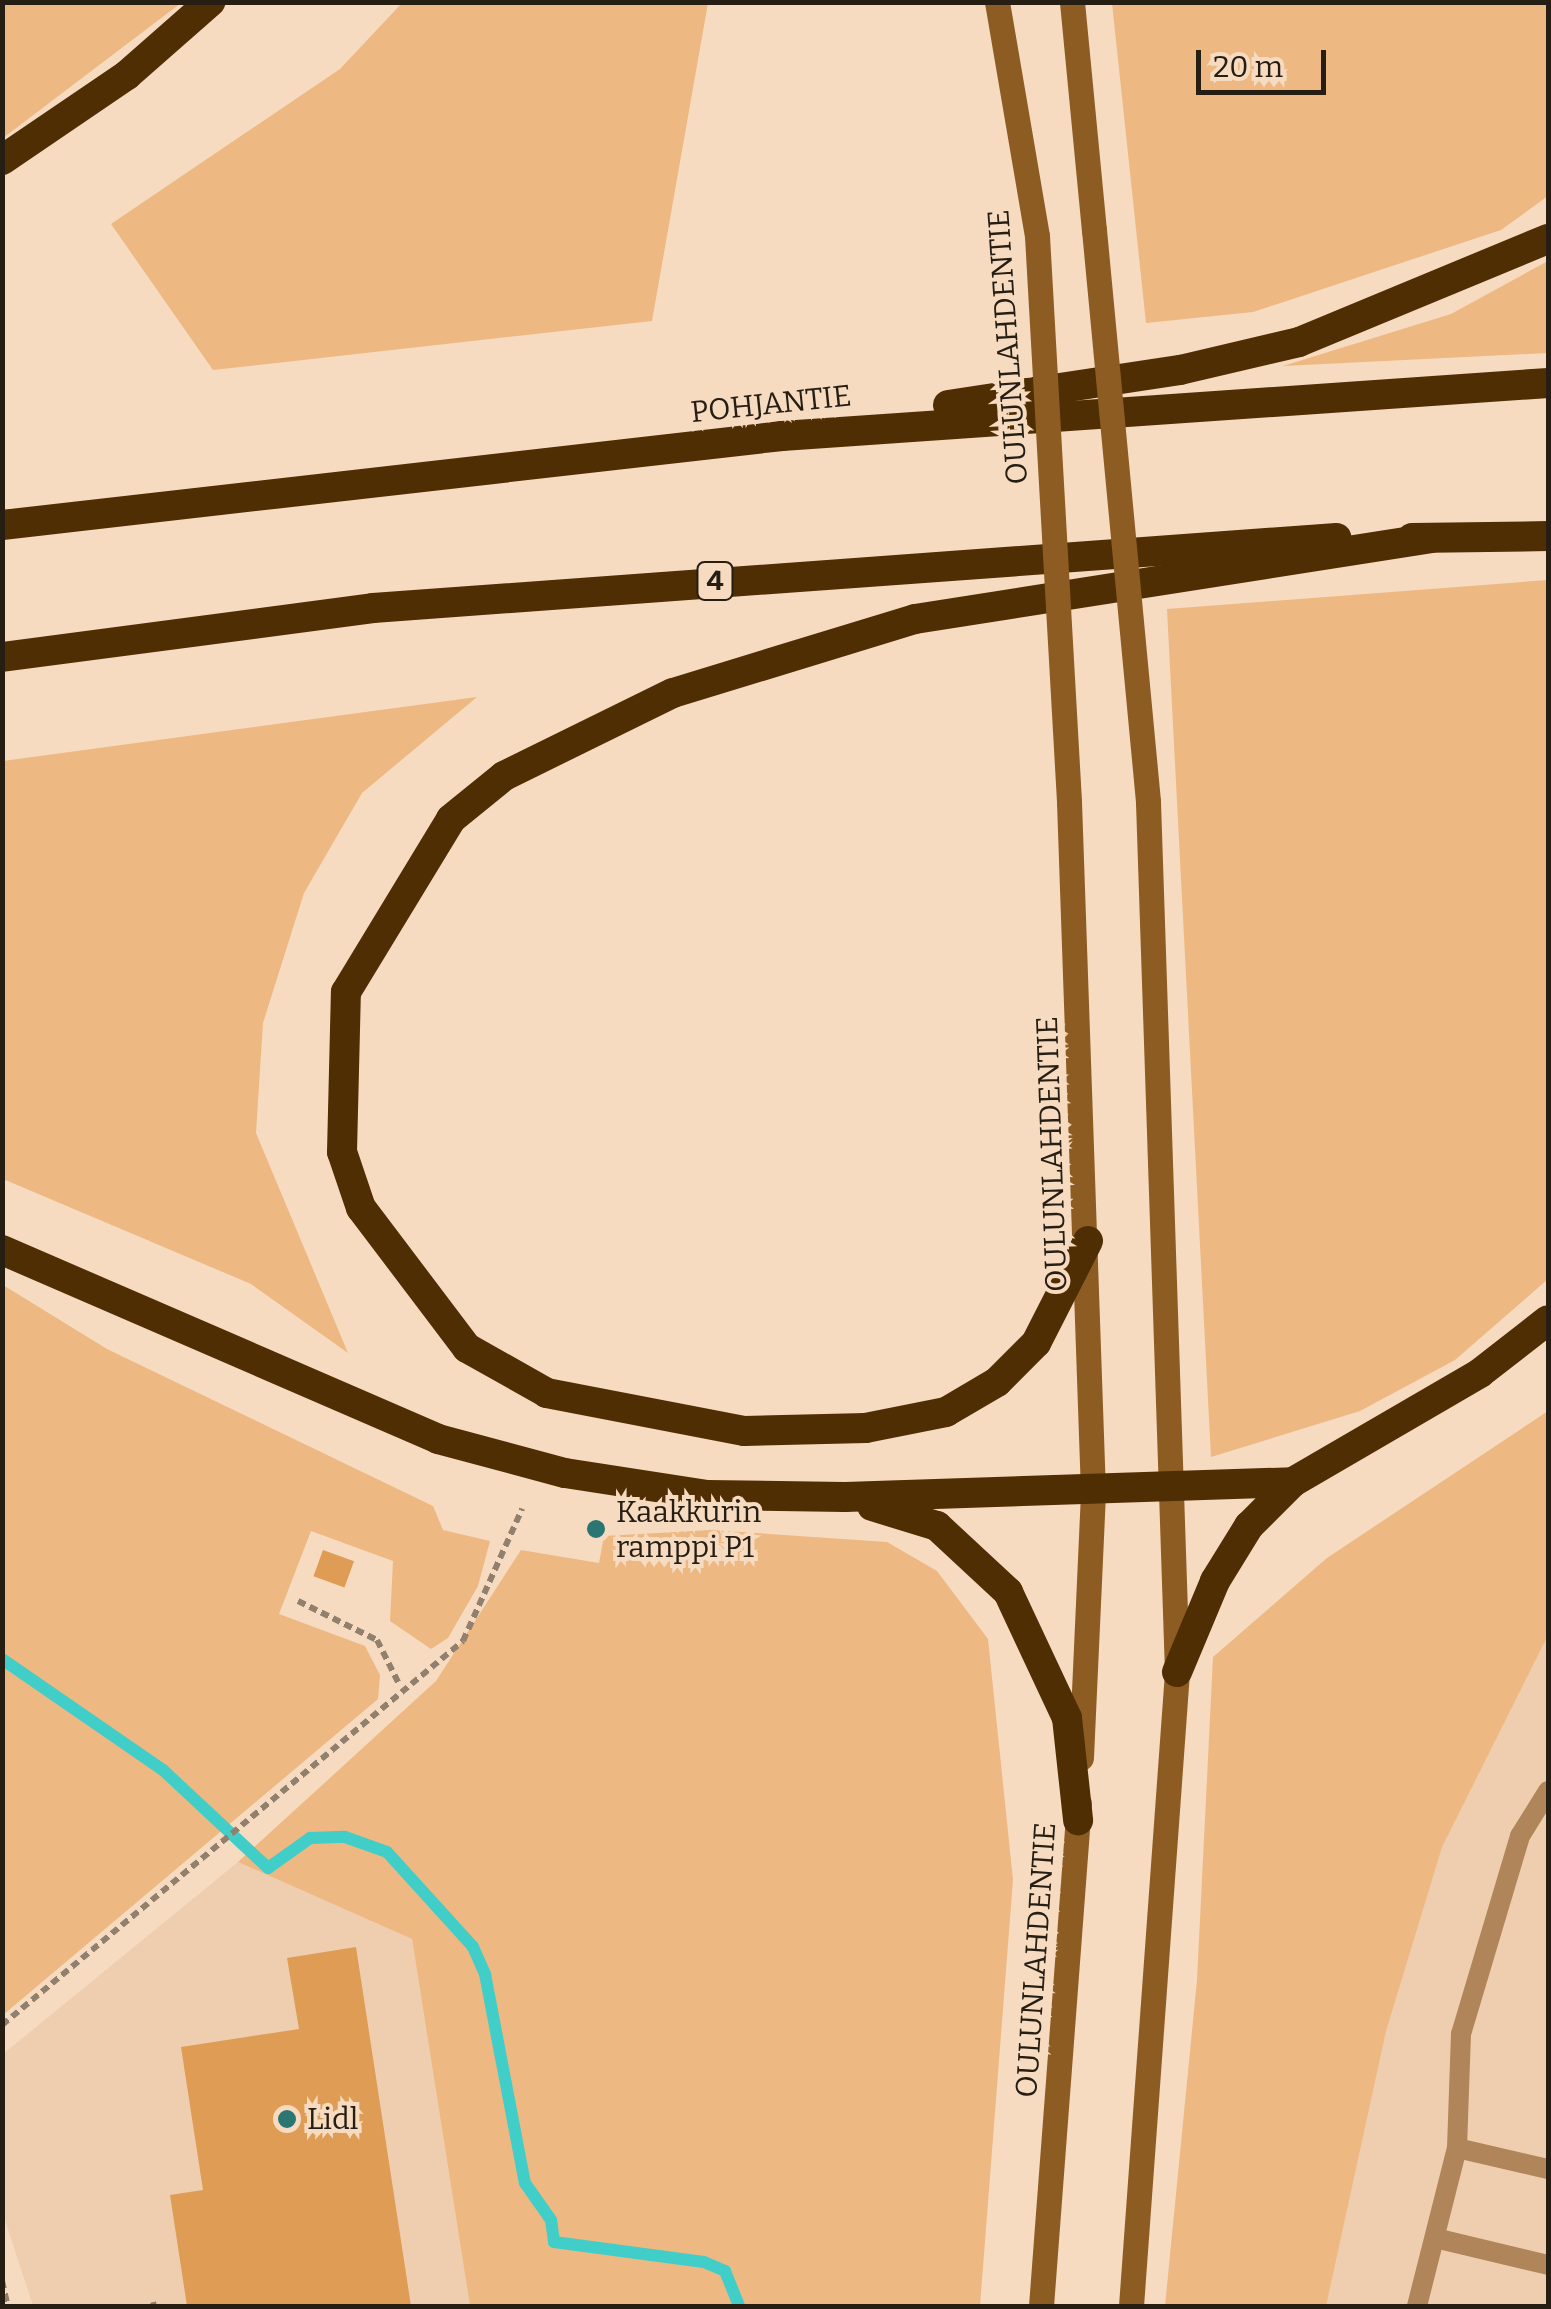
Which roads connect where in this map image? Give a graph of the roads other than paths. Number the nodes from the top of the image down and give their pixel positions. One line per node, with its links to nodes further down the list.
1 (210, 2): 4 (highway)
2 (997, 2): 12 (main road, OULUNLAHDENTIE, bridge)
3 (1072, 2): 16 (main road, bridge)
4 (2, 160)
5 (1548, 238): 7 (highway)
6 (1548, 382): 7 (highway, POHJANTIE)
7 (782, 436): 8 (highway, POHJANTIE)
8 (2, 525)
9 (1548, 536): 10 (highway, 4)
10 (1430, 538): 11 (highway, 4); 12 (highway)
11 (2, 657)
12 (1088, 1242): 17 (main road, OULUNLAHDENTIE)
13 (2, 1250): 18 (highway)
14 (1548, 1320): 15 (highway)
15 (1293, 1482): 16 (highway); 19 (highway)
16 (1176, 1491): 17 (highway); 19 (main road)
17 (1093, 1493): 18 (highway); 21 (main road, OULUNLAHDENTIE)
18 (845, 1498): 21 (highway)
19 (1176, 1672): 27 (main road)
20 (1548, 1791): 22 (lane)
21 (1078, 1820): 26 (main road, OULUNLAHDENTIE)
22 (1457, 2148): 23 (lane); 24 (lane)
23 (1548, 2169)
24 (1435, 2238): 25 (lane); 28 (lane)
25 (1548, 2265)
26 (1041, 2306)
27 (1132, 2306)
28 (1417, 2306)

